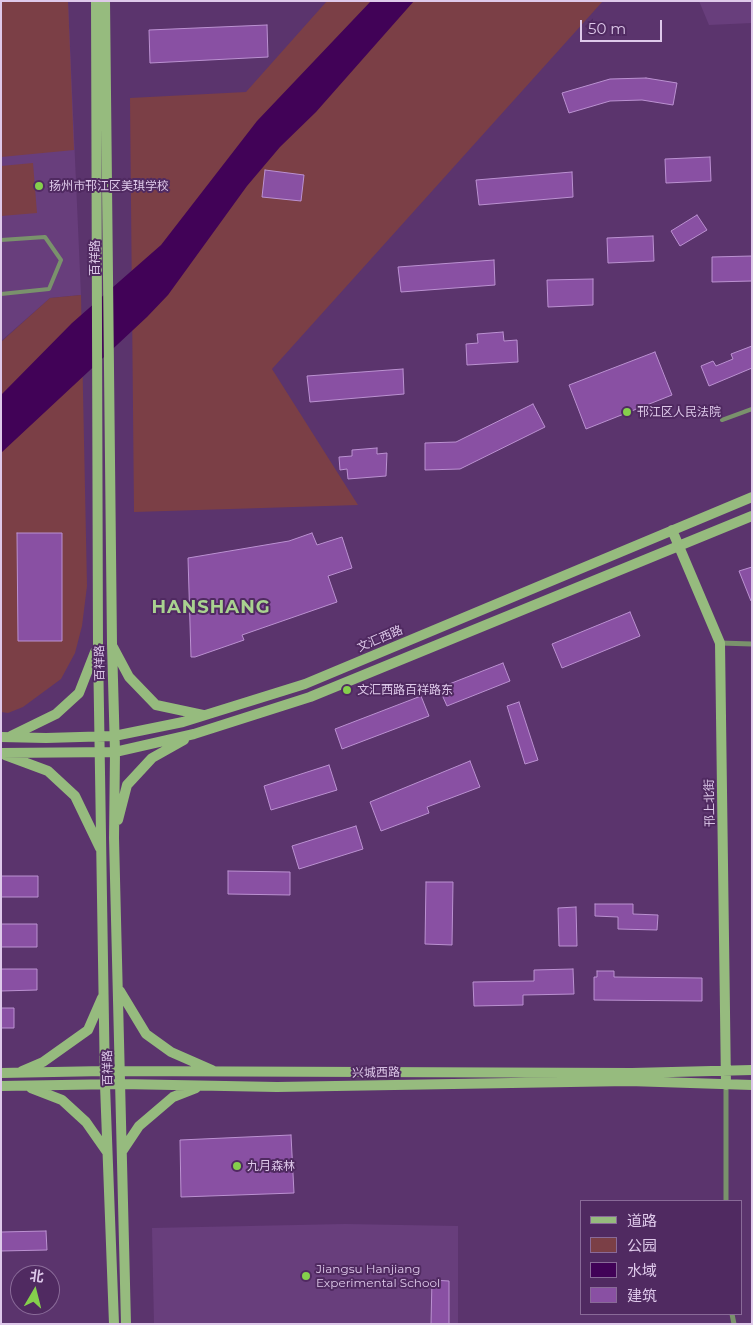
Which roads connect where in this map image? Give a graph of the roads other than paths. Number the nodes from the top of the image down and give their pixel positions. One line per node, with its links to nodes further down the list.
1 (96, 1): 14 (street, 百祥路)
2 (105, 1): 12 (street, 百祥路)
3 (1, 240): 4 (lane)
4 (1, 294)
5 (752, 409): 6 (lane)
6 (722, 420)
7 (752, 497): 9 (street, 文汇西路)
8 (752, 516): 10 (street)
9 (672, 530): 10 (street, 邗上北街); 15 (street, 文汇西路)
10 (679, 546): 11 (street, 邗上北街); 16 (street)
11 (720, 643): 13 (street); 27 (street, 邗上北街)
12 (112, 644): 15 (street); 17 (street, 百祥路)
13 (752, 644)
14 (98, 647): 18 (street); 19 (street, 百祥路)
15 (204, 715): 17 (street, 文汇西路)
16 (194, 734): 20 (street); 23 (street)
17 (114, 736): 19 (street, 文汇西路); 20 (street, 百祥路)
18 (6, 737): 19 (street, 文汇西路)
19 (100, 737): 22 (street, 百祥路)
20 (115, 752): 22 (street); 23 (street, 百祥路)
21 (1, 753): 22 (street); 24 (street)
22 (101, 753): 24 (street, 百祥路)
23 (114, 838): 25 (street, 百祥路)
24 (102, 852): 26 (street, 百祥路)
25 (119, 989): 30 (street, 百祥路); 31 (street)
26 (104, 995): 29 (street, 百祥路); 33 (street)
27 (726, 1070): 28 (street, 兴城西路); 31 (street, 兴城西路); 36 (street, 邗上北街)
28 (752, 1070)
29 (105, 1071): 30 (street, 兴城西路); 33 (street, 兴城西路); 35 (street, 百祥路)
30 (121, 1071): 31 (street, 兴城西路); 34 (street, 百祥路)
31 (218, 1072)
32 (1, 1074): 33 (street, 兴城西路)
33 (15, 1074)
34 (121, 1084): 35 (street, 兴城西路); 40 (street, 兴城西路); 41 (street, 百祥路)
35 (105, 1085): 39 (street, 兴城西路); 42 (street, 百祥路)
36 (726, 1085): 37 (street, 兴城西路); 40 (street, 兴城西路); 43 (street)
37 (752, 1085)
38 (1, 1086): 39 (street, 兴城西路)
39 (25, 1086): 42 (street)
40 (203, 1086): 41 (street)
41 (123, 1150): 45 (street, 百祥路)
42 (107, 1152): 44 (street, 百祥路)
43 (726, 1200)
44 (114, 1324)
45 (126, 1324)

